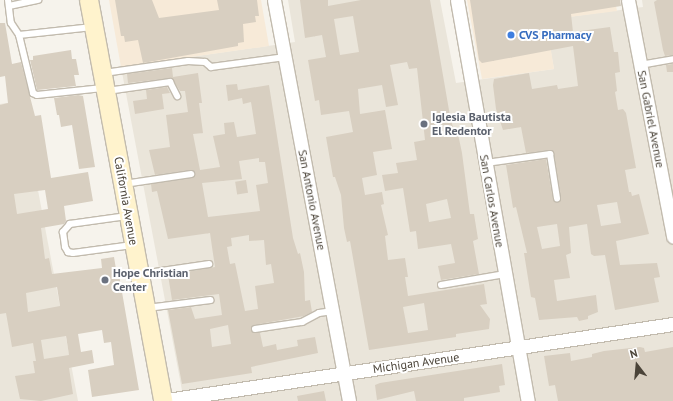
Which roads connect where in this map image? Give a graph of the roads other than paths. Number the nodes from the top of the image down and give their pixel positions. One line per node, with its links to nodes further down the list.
1 (38, 0): 6 (lane)
2 (89, 0): 7 (main road, California Avenue)
3 (274, 0): 9 (street, San Antonio Avenue)
4 (457, 0): 14 (street, San Carlos Avenue)
5 (628, 0): 11 (street, San Gabriel Avenue)
6 (8, 3): 8 (lane)
7 (94, 27): 8 (lane); 12 (main road, California Avenue)
8 (19, 34): 12 (lane)
9 (285, 57): 12 (lane); 27 (street, San Antonio Avenue)
10 (673, 59): 11 (lane)
11 (640, 65): 19 (street, San Gabriel Avenue)
12 (105, 84): 13 (lane); 16 (main road, California Avenue)
13 (177, 96)
14 (486, 163): 17 (lane); 23 (street, San Carlos Avenue)
15 (190, 174): 16 (lane)
16 (123, 184): 18 (main road, California Avenue)
17 (558, 198)
18 (128, 215): 20 (main road, California Avenue); 20 (lane)
19 (673, 237)
20 (134, 245): 22 (main road, California Avenue)
21 (209, 264): 22 (lane)
22 (139, 274): 26 (main road, California Avenue)
23 (505, 274): 24 (lane); 30 (street, San Carlos Avenue)
24 (441, 285)
25 (211, 300): 26 (lane)
26 (146, 309): 32 (main road, California Avenue)
27 (333, 311): 29 (lane); 31 (street, San Antonio Avenue)
28 (673, 324): 30 (street, Michigan Avenue)
29 (255, 329)
30 (518, 348): 31 (street, Michigan Avenue); 34 (street, San Carlos Avenue)
31 (344, 374): 32 (street, Michigan Avenue); 33 (street, San Antonio Avenue)
32 (162, 401)
33 (349, 401)
34 (528, 401)

